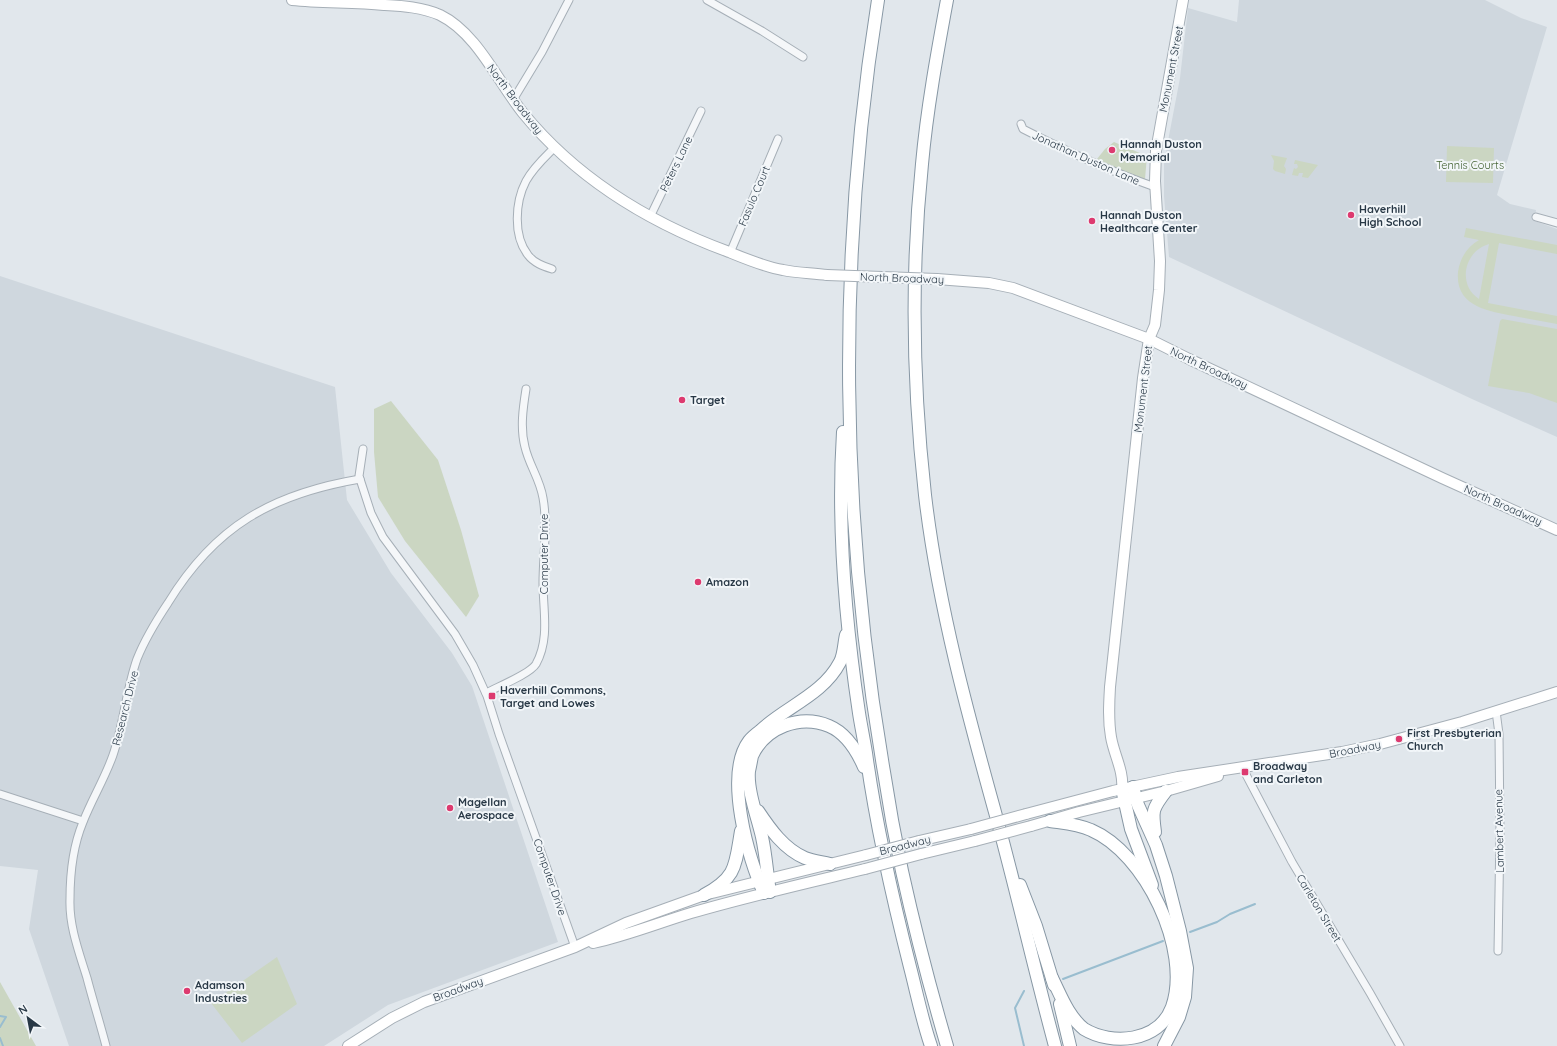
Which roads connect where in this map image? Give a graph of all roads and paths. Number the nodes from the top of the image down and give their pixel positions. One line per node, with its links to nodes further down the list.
1 (292, 0): 7 (main road, North Broadway)
2 (569, 0): 9 (street)
3 (707, 0): 8 (street)
4 (878, 0): 21 (highway)
5 (947, 0): 39 (highway)
6 (1183, 0): 14 (main road, Monument Street)
7 (355, 1): 9 (main road, North Broadway)
8 (803, 56)
9 (513, 100): 13 (main road, North Broadway)
10 (701, 111): 15 (street, Peters Lane)
11 (1021, 124): 14 (street, Jonathan Duston Lane)
12 (778, 139): 18 (street, Fasulo Court)
13 (554, 148): 15 (main road, North Broadway); 19 (street)
14 (1155, 187): 20 (main road, Monument Street)
15 (650, 217): 18 (main road, North Broadway)
16 (1536, 217): 17 (street)
17 (1557, 223)
18 (730, 253): 20 (main road, North Broadway, bridge)
19 (552, 269)
20 (1150, 339): 25 (main road, North Broadway); 32 (main road, Monument Street)
21 (849, 377): 26 (highway); 52 (highway)
22 (526, 389): 28 (street, Computer Drive)
23 (363, 449): 24 (street, Computer Drive)
24 (360, 479): 28 (street, Computer Drive); 37 (street, Research Drive)
25 (1557, 530)
26 (848, 624): 31 (highway); 38 (highway)
27 (1557, 692): 29 (main road, Broadway)
28 (486, 693): 46 (street, Computer Drive)
29 (1496, 711): 30 (main road, Broadway); 47 (street, Lambert Avenue)
30 (1242, 768): 32 (main road, Broadway); 33 (main road, Broadway); 56 (street, Carleton Street)
31 (868, 777): 35 (highway); 51 (highway)
32 (1128, 791): 33 (main road, Broadway); 36 (main road, Broadway); 40 (highway); 41 (main road, Broadway, bridge); 45 (highway)
33 (1166, 791): 40 (highway)
34 (0, 794): 37 (street)
35 (753, 802): 41 (highway); 42 (highway)
36 (1050, 820): 43 (main road, Broadway, bridge); 45 (highway)
37 (83, 821): 49 (street, Research Drive)
38 (742, 822): 42 (highway); 44 (highway)
39 (998, 826): 48 (highway); 53 (highway)
40 (1156, 845): 55 (highway)
41 (830, 864): 42 (main road, Broadway)
42 (763, 880): 43 (highway); 44 (main road, Broadway)
43 (767, 893): 46 (main road, Broadway)
44 (704, 895): 46 (main road, Broadway)
45 (1155, 896): 48 (highway)
46 (575, 947): 50 (main road, Broadway)
47 (1498, 951)
48 (1052, 978): 54 (highway)
49 (106, 1046)
50 (348, 1046)
51 (931, 1046)
52 (947, 1046)
53 (1055, 1046)
54 (1070, 1046)
55 (1164, 1046)
56 (1400, 1046)

